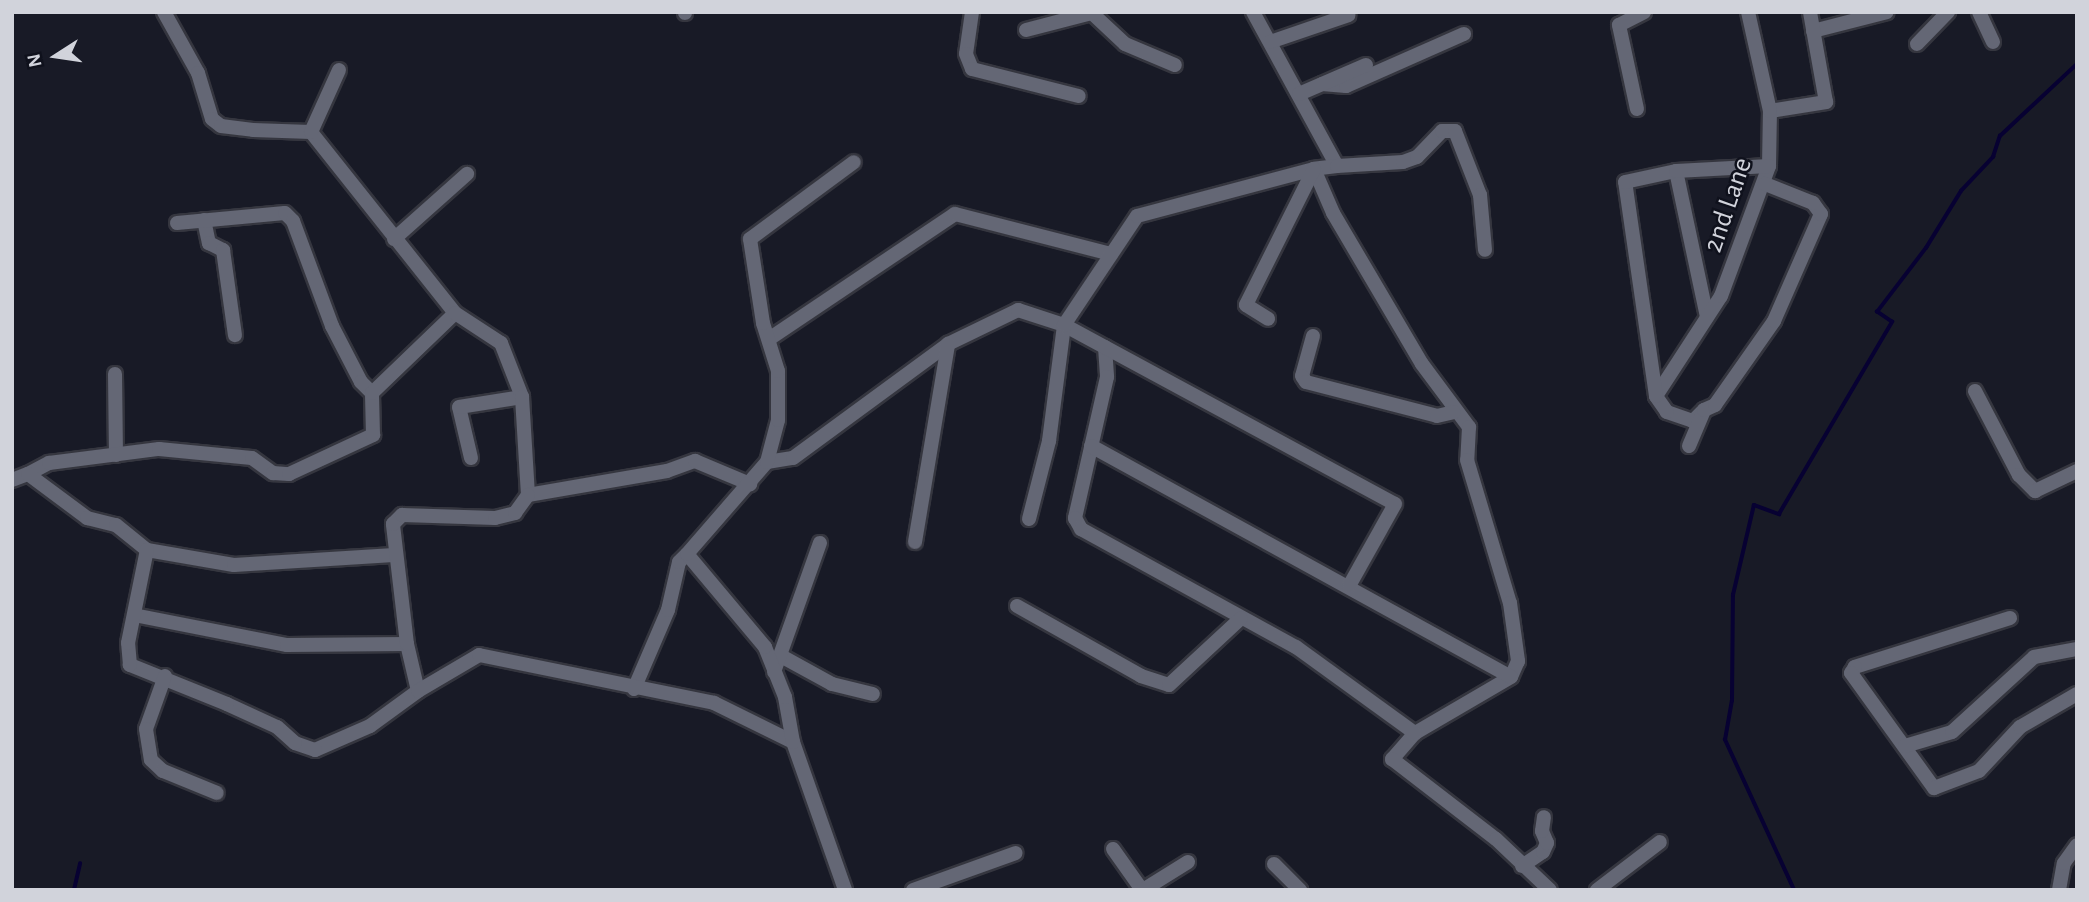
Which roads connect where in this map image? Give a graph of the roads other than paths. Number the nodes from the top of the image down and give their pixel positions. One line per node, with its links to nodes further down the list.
1 (164, 12): 26 (street)
2 (972, 12): 23 (street)
3 (1253, 12): 15 (street)
4 (1644, 12): 24 (street)
5 (1748, 12): 25 (street, 2nd Lane)
6 (1810, 12): 13 (street)
7 (1887, 12): 13 (street)
8 (1948, 12): 17 (street)
9 (1979, 12): 16 (street)
10 (1095, 14): 12 (street); 18 (street)
11 (1349, 15): 15 (street)
12 (1027, 30)
13 (1813, 31): 25 (street)
14 (1464, 34): 21 (street)
15 (1270, 42): 22 (street)
16 (1993, 43)
17 (1917, 44)
18 (1175, 65)
19 (1366, 65): 21 (street)
20 (339, 70): 26 (street)
21 (1322, 84): 22 (street)
22 (1299, 94): 28 (street)
23 (1079, 96)
24 (1637, 109)
25 (1770, 111): 29 (street, 2nd Lane)
26 (311, 131): 36 (street)
27 (854, 162): 45 (street)
28 (1336, 166): 30 (street); 37 (street)
29 (1769, 166): 31 (street); 33 (street, 2nd Lane)
30 (1314, 169): 38 (street); 41 (street); 54 (street)
31 (1676, 172): 40 (street); 51 (street)
32 (467, 174): 36 (street)
33 (1765, 184): 40 (street, 2nd Lane); 53 (street)
34 (204, 220): 35 (street); 43 (street); 50 (street)
35 (177, 223)
36 (394, 239): 39 (street)
37 (1485, 250)
38 (1111, 254): 42 (street); 45 (street)
39 (455, 313): 50 (street); 52 (street)
40 (1707, 317): 51 (street, 2nd Lane)
41 (1268, 319)
42 (1064, 325): 46 (street); 47 (street); 65 (street)
43 (235, 335)
44 (1313, 336): 54 (street)
45 (769, 339): 59 (street)
46 (948, 344): 59 (street); 67 (street)
47 (1105, 347): 55 (street); 71 (street)
48 (115, 374): 57 (street)
49 (1975, 391): 60 (street)
50 (372, 393): 57 (street)
51 (1656, 396): 53 (street)
52 (522, 397): 58 (street); 64 (street)
53 (1704, 410): 56 (street)
54 (1454, 412): 81 (street)
55 (1091, 446): 71 (street); 74 (street)
56 (1689, 446)
57 (116, 455): 61 (street)
58 (471, 458)
59 (766, 463): 63 (street)
60 (2077, 471)
61 (28, 474): 62 (street); 68 (street)
62 (12, 480)
63 (750, 484): 64 (street); 69 (street)
64 (528, 495): 70 (street)
65 (1029, 519)
66 (820, 542): 78 (street)
67 (915, 542)
68 (147, 550): 70 (street); 73 (street)
69 (687, 554): 79 (street); 82 (street)
70 (394, 555): 76 (street)
71 (1349, 586): 81 (street)
72 (1017, 606): 74 (street)
73 (134, 615): 76 (street); 80 (street)
74 (1241, 618): 86 (street)
75 (2010, 618): 88 (street)
76 (407, 644): 83 (street)
77 (2077, 649): 88 (street)
78 (781, 656): 79 (street); 84 (street)
79 (774, 672): 87 (street)
80 (165, 676): 83 (street); 89 (street)
81 (1511, 677): 86 (street)
82 (634, 689): 83 (street); 87 (street)
83 (418, 691)
84 (873, 694)
85 (2077, 694): 88 (street)
86 (1415, 733): 97 (street)
87 (793, 742): 100 (street)
88 (1905, 746)
89 (217, 793)
90 (1544, 817): 97 (street)
91 (1660, 842): 105 (street)
92 (2077, 845): 98 (street)
93 (1113, 849): 102 (street)
94 (1016, 853): 99 (street)
95 (1188, 862): 102 (street)
96 (1274, 864): 103 (street)
97 (1522, 866): 104 (street)
98 (2070, 867): 106 (street)
99 (951, 885): 101 (street)
100 (845, 890)
101 (912, 890)
102 (1143, 890)
103 (1300, 890)
104 (1550, 890)
105 (1597, 890)
106 (2059, 890)

